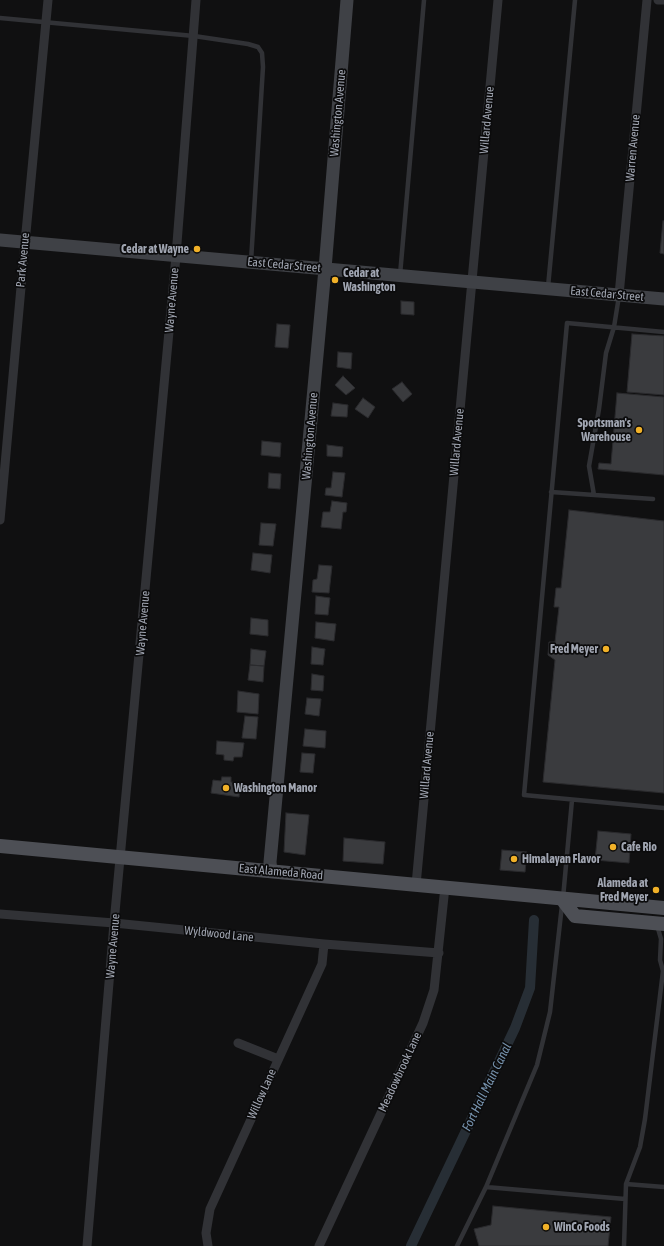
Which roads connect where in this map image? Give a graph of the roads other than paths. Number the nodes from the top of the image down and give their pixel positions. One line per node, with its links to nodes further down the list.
1 (48, 0): 11 (street, Park Avenue)
2 (196, 0): 12 (street, Wayne Avenue)
3 (346, 0): 17 (street, Washington Avenue)
4 (424, 0): 18 (lane)
5 (498, 0): 19 (street, Willard Avenue)
6 (575, 0): 20 (lane)
7 (647, 0): 21 (street, Warren Avenue)
8 (658, 0): 9 (street)
9 (664, 0)
10 (0, 18): 11 (lane)
11 (46, 22): 12 (lane); 14 (street, Park Avenue)
12 (194, 36): 15 (street, Wayne Avenue); 16 (lane)
13 (0, 240): 14 (street, East Cedar Street)
14 (25, 243): 15 (street, East Cedar Street); 28 (street, Park Avenue)
15 (176, 256): 16 (street, East Cedar Street); 32 (street, Wayne Avenue)
16 (251, 262): 17 (street, East Cedar Street)
17 (325, 269): 18 (street, East Cedar Street); 33 (street, Washington Avenue)
18 (400, 276): 19 (street, East Cedar Street)
19 (472, 282): 20 (street, East Cedar Street); 34 (street, Willard Avenue)
20 (547, 288): 21 (street, East Cedar Street)
21 (619, 295): 22 (street, East Cedar Street); 23 (lane)
22 (664, 299)
23 (614, 327): 24 (lane); 25 (lane); 26 (lane)
24 (664, 332)
25 (552, 492): 26 (lane); 29 (lane)
26 (594, 495): 27 (lane)
27 (653, 499)
28 (0, 520)
29 (572, 800): 30 (lane); 36 (lane)
30 (664, 808)
31 (0, 846): 32 (main road, East Alameda Road)
32 (121, 858): 33 (main road, East Alameda Road); 39 (street, Wayne Avenue)
33 (271, 871): 34 (main road, East Alameda Road)
34 (416, 885): 35 (main road, East Alameda Road)
35 (445, 887): 36 (main road, East Alameda Road); 42 (street, Meadowbrook Lane)
36 (562, 899): 37 (main road, East Alameda Road); 40 (main road); 47 (lane)
37 (664, 908)
38 (0, 914): 39 (street, Wyldwood Lane)
39 (114, 923): 41 (street, Wyldwood Lane); 50 (street, Wayne Avenue)
40 (660, 924): 43 (lane)
41 (324, 944): 42 (street, Wyldwood Lane); 45 (street, Willow Lane)
42 (439, 953): 52 (street, Meadowbrook Lane)
43 (663, 971): 46 (lane)
44 (238, 1043): 45 (street)
45 (278, 1059): 51 (street, Willow Lane)
46 (626, 1184): 48 (lane); 49 (lane)
47 (486, 1186): 49 (lane); 53 (lane)
48 (664, 1187)
49 (625, 1199): 54 (lane)
50 (87, 1246)
51 (208, 1246)
52 (319, 1246)
53 (457, 1246)
54 (624, 1246)

